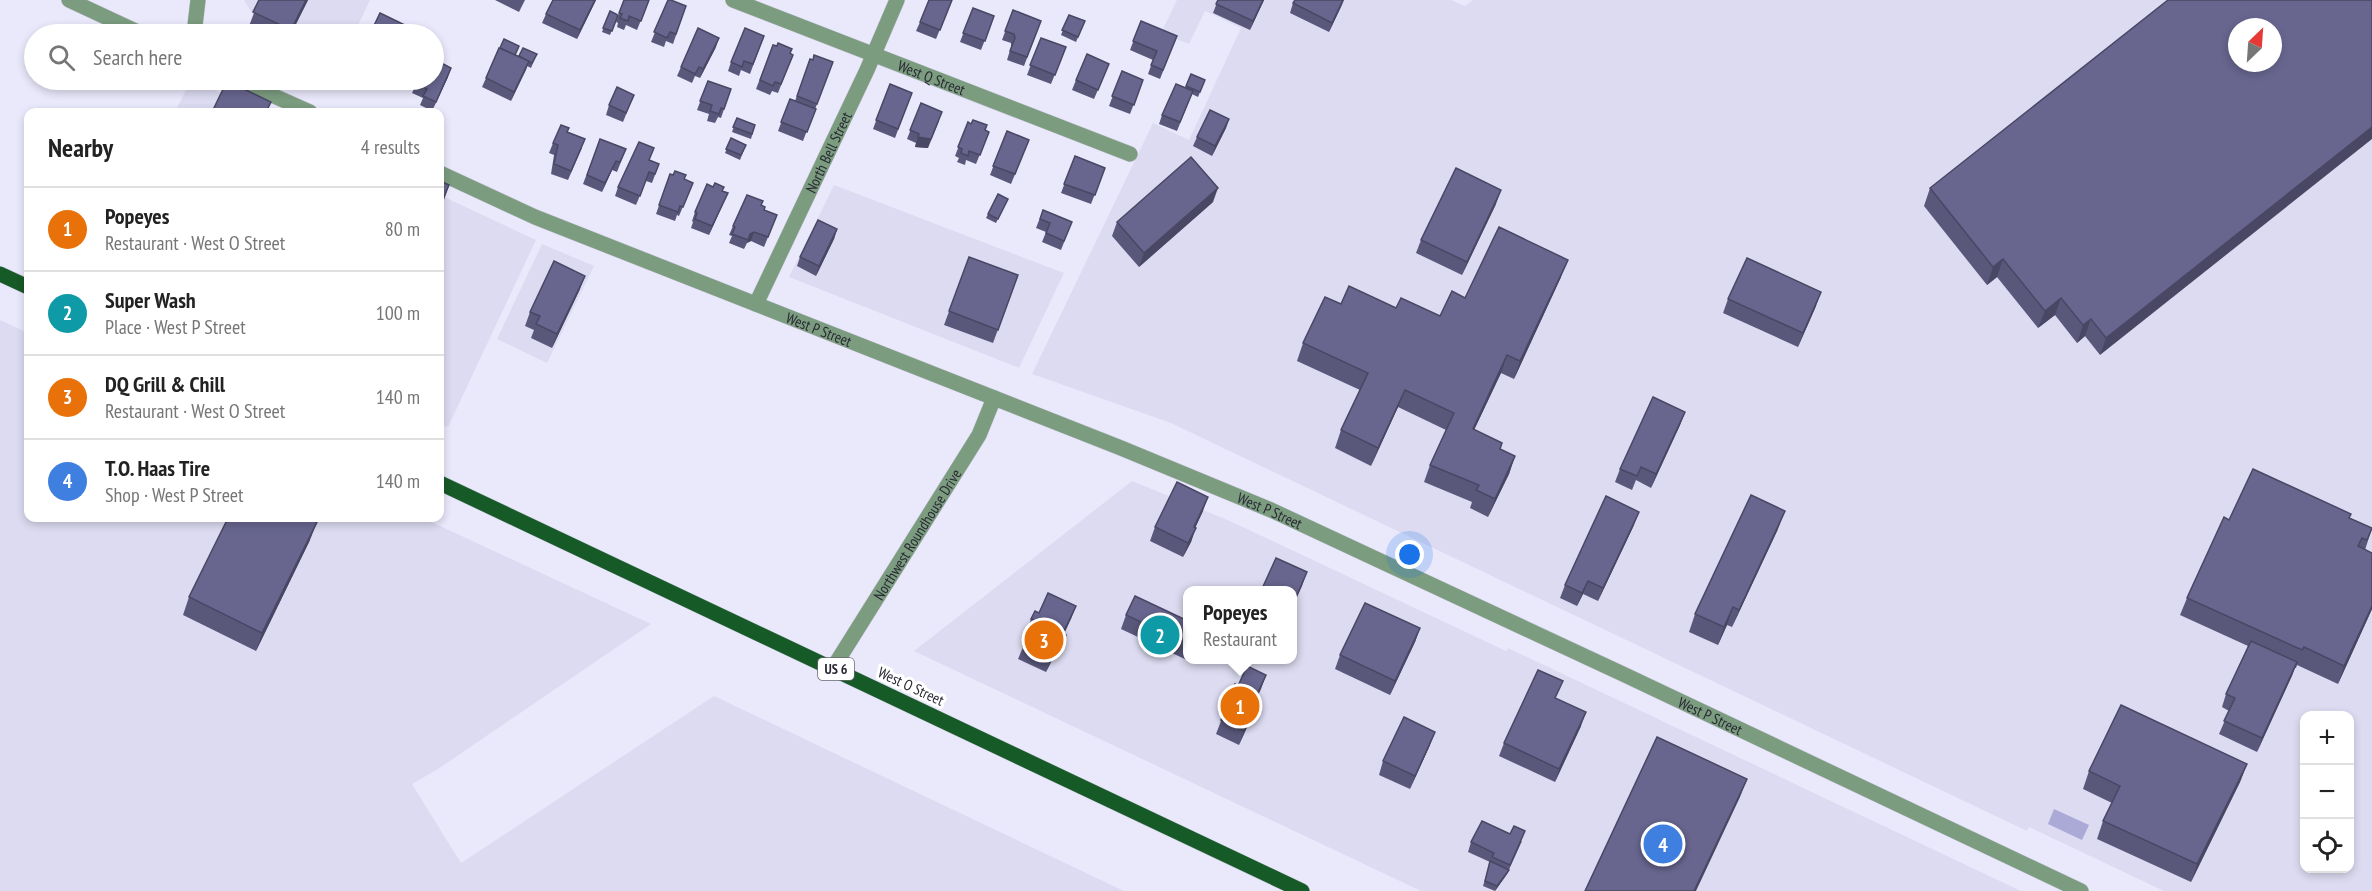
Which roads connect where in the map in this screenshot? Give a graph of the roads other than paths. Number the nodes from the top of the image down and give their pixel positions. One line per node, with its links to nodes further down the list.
1 (69, 0): 5 (street)
2 (198, 0): 6 (street)
3 (733, 0): 7 (street, West Q Street)
4 (897, 0): 7 (street, North Bell Street)
5 (121, 24)
6 (195, 24)
7 (874, 53): 10 (street, West Q Street); 14 (street, North Bell Street)
8 (260, 90): 9 (street)
9 (301, 108)
10 (1130, 154)
11 (444, 175): 14 (street, West P Street)
12 (0, 274): 13 (main road)
13 (24, 285)
14 (756, 304): 15 (street, West P Street)
15 (994, 398): 17 (street, Northwest Roundhouse Drive); 19 (street, West P Street)
16 (444, 485): 17 (main road, West O Street / US 6)
17 (833, 668): 18 (main road, West O Street / US 6)
18 (1302, 891)
19 (2081, 891)

